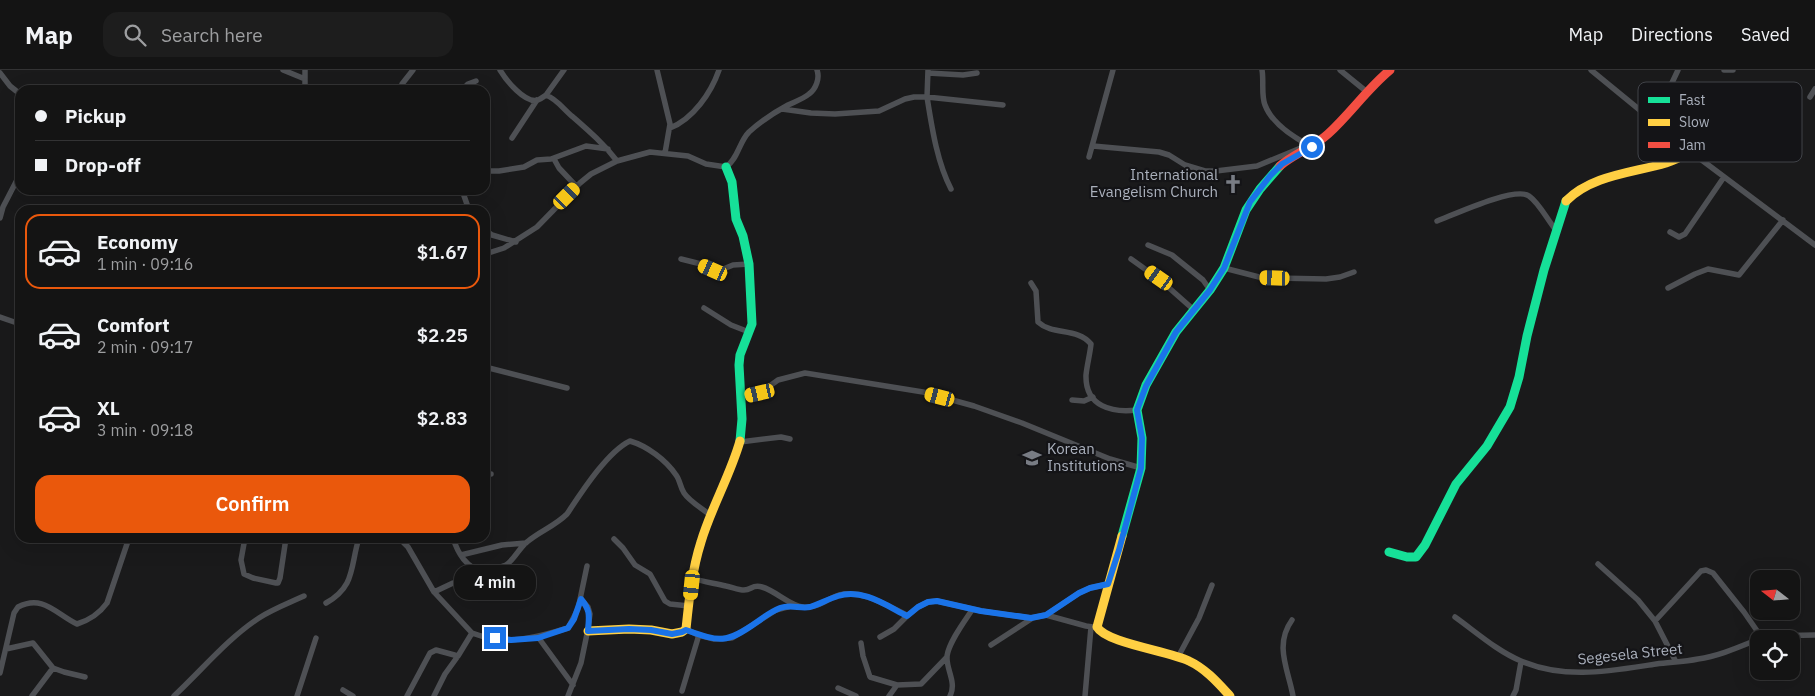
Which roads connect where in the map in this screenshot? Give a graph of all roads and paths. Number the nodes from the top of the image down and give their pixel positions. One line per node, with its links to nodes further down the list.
1 (282, 70): 20 (street)
2 (305, 70): 20 (street)
3 (413, 70): 24 (street)
4 (500, 70): 32 (street)
5 (564, 70): 29 (street)
6 (657, 70): 36 (street)
7 (719, 70): 36 (street)
8 (817, 70): 35 (street)
9 (1113, 70): 38 (street)
10 (1262, 70): 39 (street)
11 (1340, 70): 28 (street)
12 (1390, 70): 28 (street)
13 (1591, 70): 34 (street)
14 (1678, 70): 22 (street)
15 (1724, 70): 16 (street)
16 (1733, 70)
17 (928, 72): 19 (street); 30 (street)
18 (0, 73): 27 (street)
19 (977, 73)
20 (305, 80): 23 (street)
21 (476, 81): 25 (street)
22 (1672, 82)
23 (305, 85)
24 (402, 85)
25 (467, 85)
26 (1815, 89): 31 (street)
27 (15, 90)
28 (1367, 92): 39 (street)
29 (546, 95): 32 (street); 40 (street)
30 (927, 97): 33 (street); 35 (street); 52 (street)
31 (1810, 97)
32 (537, 100): 37 (street)
33 (1003, 105)
34 (1638, 108)
35 (782, 109): 47 (street)
36 (670, 128): 41 (street)
37 (512, 138)
38 (1093, 146): 39 (street); 42 (street)
39 (1310, 146): 66 (street)
40 (608, 149): 43 (street); 44 (street)
41 (665, 153): 44 (street); 47 (street)
42 (1089, 157)
43 (554, 159): 48 (street); 51 (street)
44 (617, 161): 51 (street)
45 (1669, 162): 56 (street)
46 (1704, 162): 49 (street)
47 (726, 167): 65 (street)
48 (490, 171)
49 (1724, 177): 54 (street); 57 (street)
50 (15, 184): 53 (street)
51 (576, 186): 59 (street)
52 (951, 189)
53 (0, 218)
54 (1782, 220): 61 (street); 69 (street)
55 (1437, 221): 56 (street)
56 (1555, 229): 94 (street)
57 (1670, 232)
58 (490, 233): 59 (street)
59 (516, 242): 62 (street)
60 (1148, 245): 70 (street)
61 (1815, 245)
62 (490, 252)
63 (681, 259): 65 (street)
64 (1131, 259): 72 (street)
65 (749, 264): 75 (street)
66 (1224, 268): 67 (street); 70 (street)
67 (1354, 272)
68 (1031, 284): 79 (street)
69 (1668, 288)
70 (1210, 290): 72 (street)
71 (704, 308): 75 (street)
72 (1194, 310): 81 (street)
73 (0, 317): 74 (street)
74 (15, 322)
75 (749, 332): 78 (street)
76 (490, 368): 77 (street)
77 (566, 388)
78 (741, 394): 83 (street); 84 (street)
79 (1092, 397): 80 (street); 81 (street)
80 (1072, 400)
81 (1137, 410): 84 (street)
82 (790, 439): 83 (street)
83 (740, 442): 85 (street)
84 (1141, 468): 100 (street)
85 (710, 515): 93 (street); 99 (street)
86 (614, 539): 107 (street)
87 (127, 543): 129 (street)
88 (244, 543): 89 (street)
89 (285, 543)
90 (358, 543): 105 (street)
91 (404, 543): 102 (street)
92 (455, 543): 95 (street)
93 (526, 543): 95 (street); 98 (street)
94 (1389, 552)
95 (461, 555): 98 (street)
96 (1598, 564): 114 (street)
97 (587, 566): 104 (street)
98 (484, 573): 102 (street)
99 (692, 578): 106 (street); 107 (street)
100 (1108, 584): 109 (street); 115 (street)
101 (1212, 585): 132 (street)
102 (434, 592): 119 (street)
103 (304, 596): 144 (street)
104 (581, 599): 118 (street); 125 (street)
105 (326, 602)
106 (795, 605): 110 (street); 120 (street)
107 (689, 606): 116 (street)
108 (972, 610): 110 (street); 112 (street); 131 (street)
109 (1046, 615): 112 (street); 115 (street)
110 (907, 616): 123 (street)
111 (1455, 617): 133 (street, Segesela Street)
112 (1031, 618): 128 (street)
113 (1292, 620): 155 (street)
114 (1655, 621): 117 (street); 134 (street)
115 (1094, 627): 132 (street); 153 (street)
116 (686, 630): 118 (street); 120 (street)
117 (1754, 630)
118 (588, 631): 138 (street)
119 (472, 633): 125 (street); 130 (street)
120 (698, 635): 142 (street)
121 (1815, 635): 122 (street, Segesela Street)
122 (1800, 636)
123 (880, 637)
124 (316, 638): 145 (street)
125 (538, 638): 138 (street)
126 (1750, 642): 134 (street, Segesela Street)
127 (861, 643): 139 (street)
128 (991, 645)
129 (6, 649): 135 (street); 136 (street)
130 (458, 656): 147 (street); 148 (street)
131 (947, 657): 139 (street); 152 (street)
132 (1178, 657): 154 (street)
133 (1522, 662): 134 (street, Segesela Street); 156 (street)
134 (1676, 662)
135 (53, 668): 137 (street); 143 (street)
136 (0, 673)
137 (85, 677)
138 (573, 685): 149 (street)
139 (897, 685): 151 (street)
140 (838, 688): 150 (street)
141 (343, 690): 146 (street)
142 (682, 691)
143 (32, 696)
144 (174, 696)
145 (297, 696)
146 (353, 696)
147 (407, 696)
148 (434, 696)
149 (568, 696)
150 (856, 696)
151 (889, 696)
152 (950, 696)
153 (1085, 696)
154 (1230, 696)
155 (1293, 696)
156 (1513, 696)

